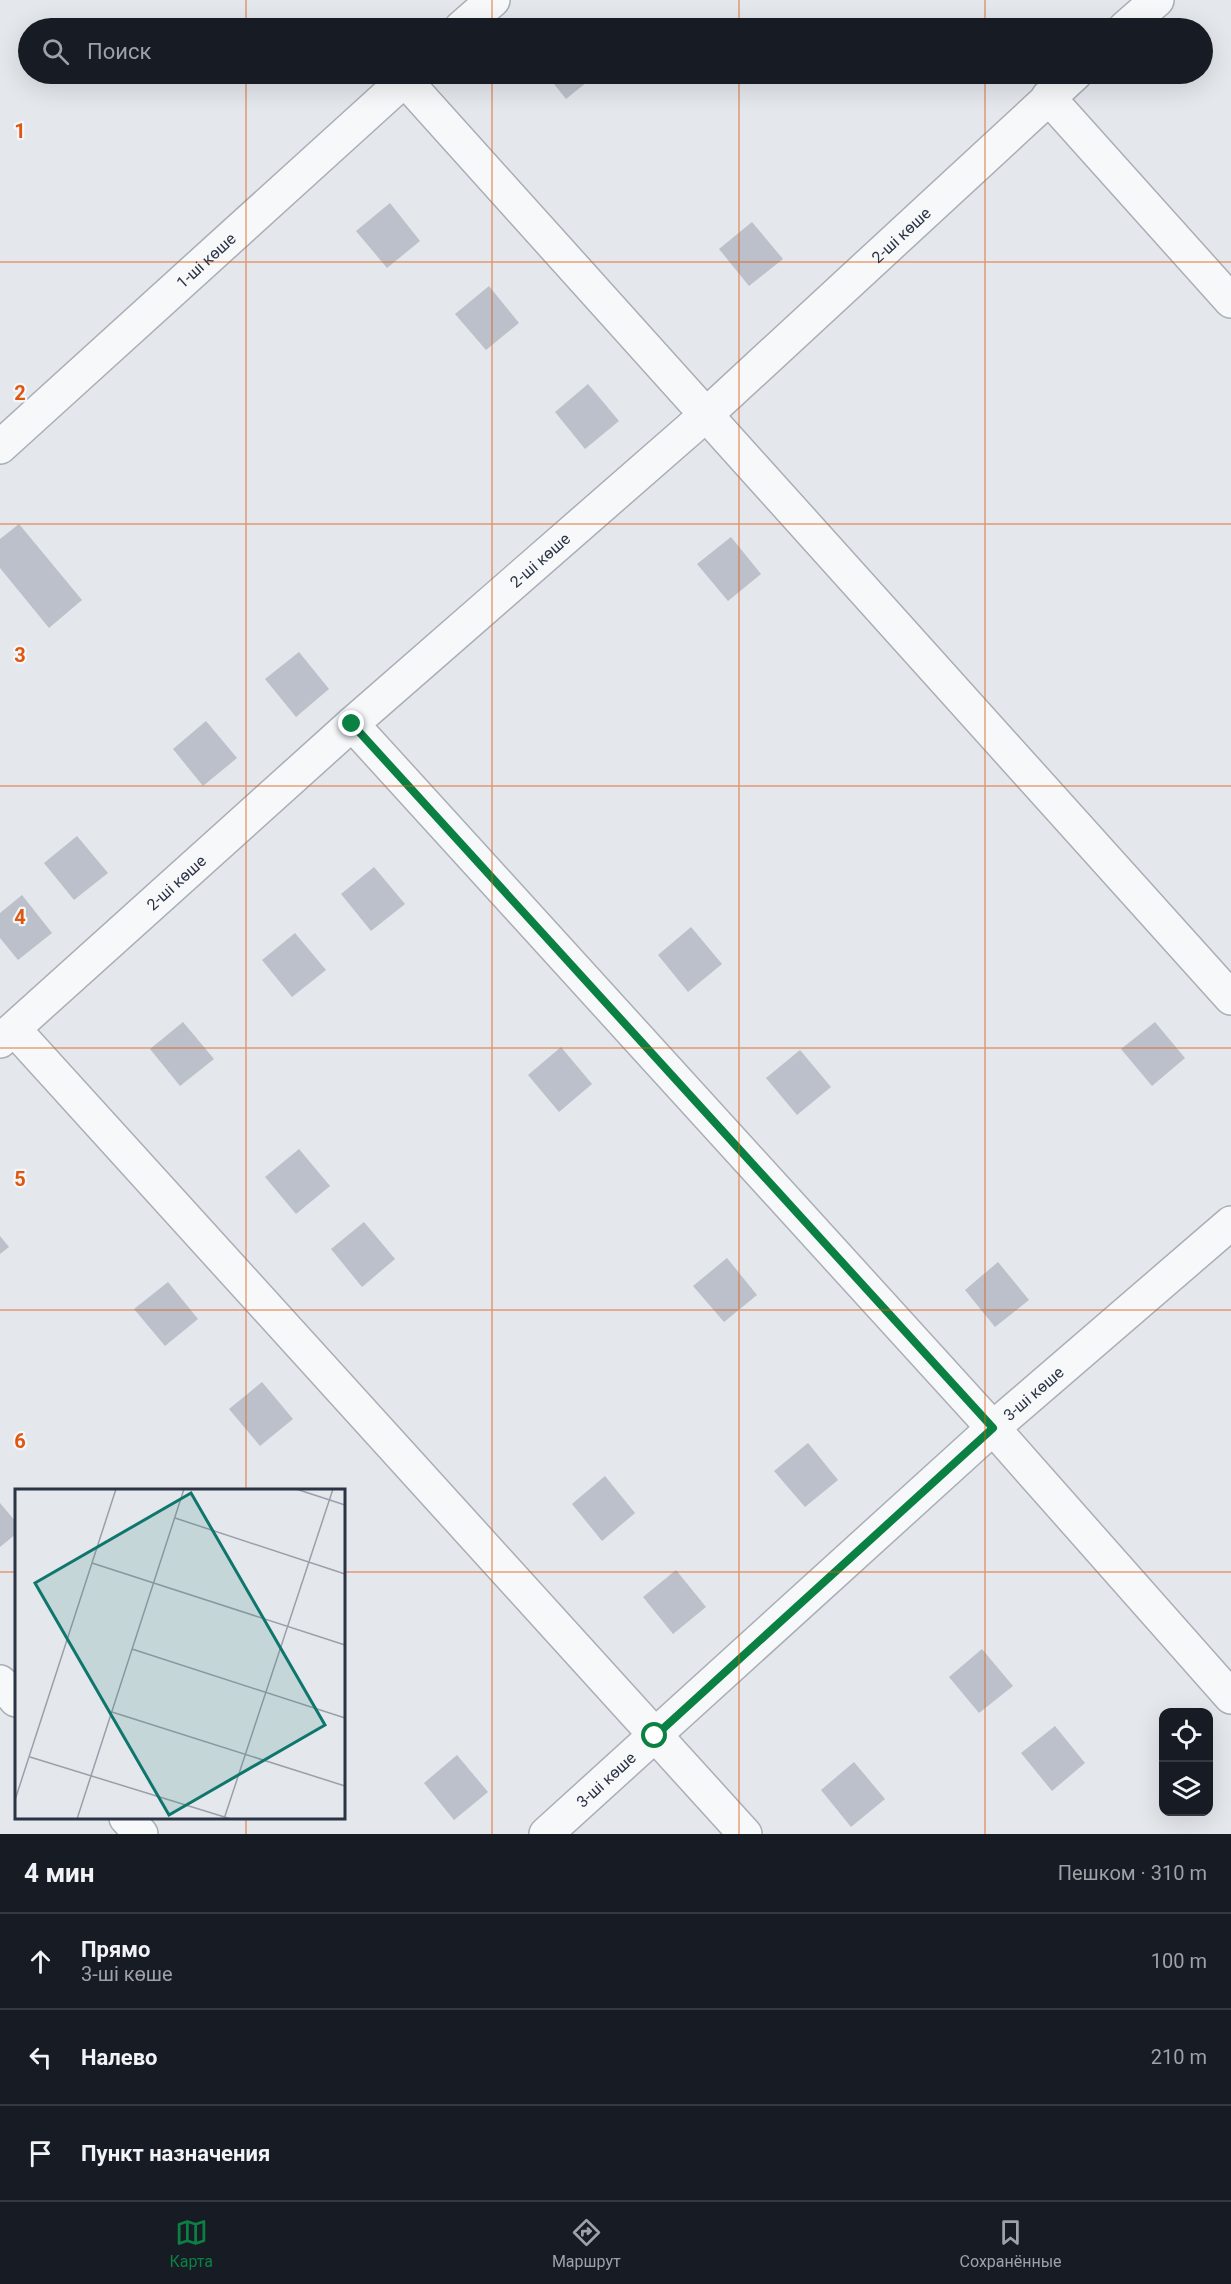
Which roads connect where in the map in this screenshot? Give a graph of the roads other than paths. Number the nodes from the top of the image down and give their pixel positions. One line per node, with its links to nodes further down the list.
1 (493, 0): 3 (lane)
2 (1157, 0): 4 (lane)
3 (472, 18)
4 (1136, 18)
5 (398, 84): 11 (lane, 1-ші көше)
6 (414, 84): 10 (lane)
7 (1063, 84): 8 (lane, 2-ші көше)
8 (1048, 97): 9 (lane); 10 (lane, 2-ші көше)
9 (1231, 301)
10 (707, 414): 12 (lane, 2-ші көше); 13 (lane)
11 (0, 447)
12 (352, 724): 14 (lane, 2-ші көше); 16 (lane)
13 (1231, 998)
14 (7, 1035): 20 (lane)
15 (1231, 1223): 16 (lane, 3-ші көше)
16 (993, 1428): 18 (lane); 20 (lane, 3-ші көше)
17 (0, 1682): 19 (lane)
18 (1231, 1696)
19 (15, 1699)
20 (655, 1736): 23 (lane, 3-ші көше); 24 (lane)
21 (127, 1819): 22 (lane)
22 (141, 1834)
23 (546, 1834)
24 (745, 1834)

